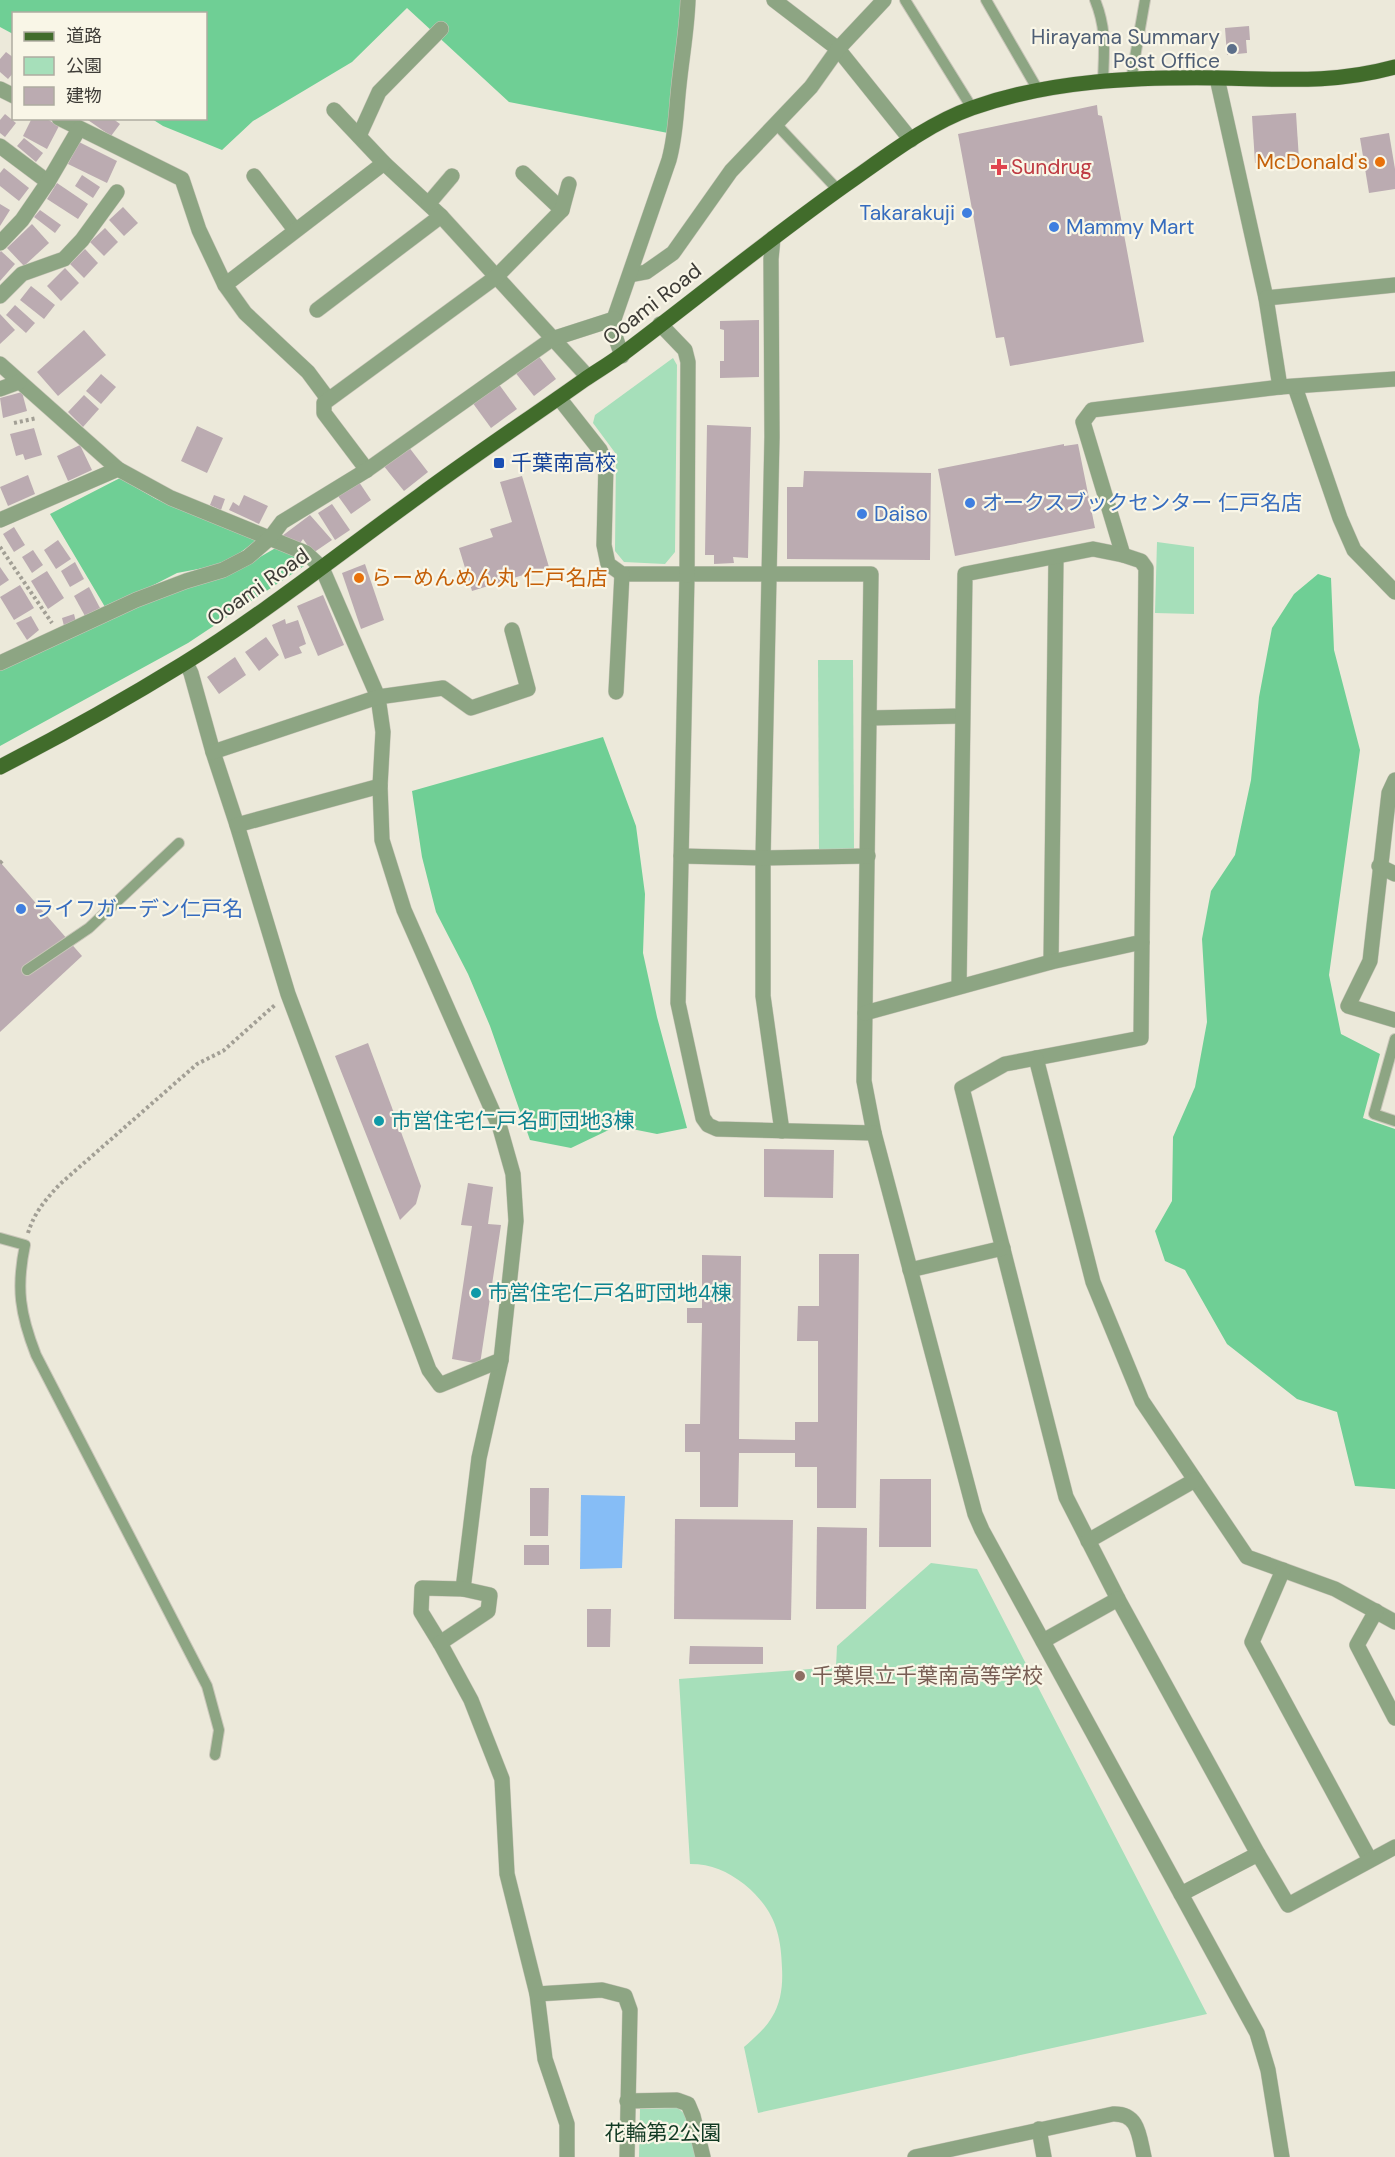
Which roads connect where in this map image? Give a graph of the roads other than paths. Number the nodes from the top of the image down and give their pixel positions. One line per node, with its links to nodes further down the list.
1 (688, 0): 37 (street)
2 (774, 0): 9 (street)
3 (884, 0): 9 (street)
4 (905, 0): 15 (lane)
5 (986, 0): 14 (lane)
6 (1095, 0): 13 (lane)
7 (1145, 0): 12 (lane)
8 (441, 29): 20 (street)
9 (838, 49): 18 (street); 21 (street)
10 (1395, 66): 11 (main road, Ooami Road)
11 (1217, 78): 12 (main road, Ooami Road); 42 (street)
12 (1131, 80): 13 (main road, Ooami Road)
13 (1103, 81): 14 (main road, Ooami Road)
14 (1038, 90): 15 (main road, Ooami Road)
15 (972, 108): 21 (main road, Ooami Road)
16 (333, 110): 20 (street)
17 (63, 120): 19 (street)
18 (776, 124): 29 (lane); 37 (street)
19 (79, 129): 27 (street); 39 (street)
20 (359, 136): 23 (street)
21 (911, 140): 29 (main road, Ooami Road)
22 (0, 146): 27 (street)
23 (384, 163): 31 (street); 34 (street)
24 (523, 173): 32 (street)
25 (254, 176): 34 (street)
26 (452, 176): 31 (street)
27 (48, 182): 36 (street)
28 (569, 184): 32 (street)
29 (838, 190): 35 (main road, Ooami Road)
30 (117, 192): 41 (street)
31 (429, 204): 33 (street)
32 (562, 210): 38 (street)
33 (441, 216): 38 (street); 43 (street)
34 (295, 230): 39 (street)
35 (773, 238): 45 (main road, Ooami Road); 65 (street)
36 (0, 243)
37 (630, 275): 44 (street)
38 (496, 277): 46 (street); 56 (street)
39 (225, 285): 56 (street)
40 (1395, 285): 42 (street)
41 (0, 296)
42 (1266, 298): 52 (street)
43 (318, 310)
44 (614, 320): 46 (street); 47 (street)
45 (660, 324): 47 (main road, Ooami Road); 66 (street)
46 (552, 339): 49 (street); 58 (street)
47 (622, 356): 49 (main road, Ooami Road)
48 (0, 364): 51 (street)
49 (588, 377): 55 (main road, Ooami Road)
50 (1395, 379): 53 (street)
51 (19, 382): 54 (street); 57 (street)
52 (1280, 387): 53 (street); 61 (street)
53 (1295, 387): 67 (street)
54 (0, 389)
55 (560, 398): 63 (main road, Ooami Road); 64 (street)
56 (328, 399): 58 (street)
57 (118, 469): 59 (street); 60 (street)
58 (367, 470): 60 (street)
59 (0, 520)
60 (270, 538): 63 (street); 69 (street)
61 (1124, 555): 62 (street); 86 (street)
62 (1056, 557): 73 (street); 87 (street)
63 (322, 568): 70 (main road, Ooami Road); 72 (street)
64 (622, 574): 66 (street); 71 (street)
65 (769, 574): 66 (street); 74 (street); 83 (street)
66 (687, 575): 81 (street)
67 (1395, 592)
68 (512, 630): 72 (street)
69 (0, 663)
70 (186, 663): 75 (street); 76 (main road, Ooami Road)
71 (616, 692)
72 (378, 697): 75 (street); 78 (street)
73 (961, 716): 74 (street); 89 (street)
74 (870, 718): 82 (street)
75 (213, 752): 79 (street)
76 (0, 767)
77 (1395, 780): 84 (street)
78 (380, 786): 79 (street); 100 (street)
79 (237, 825): 100 (street)
80 (179, 843): 88 (lane)
81 (681, 856): 83 (street); 95 (street)
82 (868, 856): 83 (street); 90 (street)
83 (763, 858): 95 (street)
84 (1379, 866): 85 (street); 91 (street)
85 (1395, 874)
86 (1142, 942): 87 (street); 93 (street)
87 (1051, 962): 89 (street)
88 (27, 970)
89 (959, 986): 90 (street)
90 (865, 1013): 96 (street)
91 (1395, 1020)
92 (1395, 1039): 94 (lane)
93 (1036, 1058): 98 (street); 101 (street)
94 (1395, 1121)
95 (782, 1131): 96 (street)
96 (874, 1133): 99 (street)
97 (0, 1238): 111 (lane)
98 (1003, 1248): 99 (street); 102 (street)
99 (910, 1270): 108 (street)
100 (501, 1360): 104 (street)
101 (1195, 1480): 102 (street); 103 (street)
102 (1088, 1541): 105 (street)
103 (1283, 1570): 106 (street); 114 (street)
104 (463, 1589): 109 (street); 109 (street)
105 (1118, 1599): 108 (street); 113 (street)
106 (1376, 1611): 107 (street); 110 (street)
107 (1395, 1622)
108 (1043, 1641): 115 (street)
109 (440, 1643): 116 (street)
110 (1395, 1718)
111 (215, 1755)
112 (1395, 1847): 114 (street)
113 (1258, 1854): 114 (street); 115 (street)
114 (1370, 1860)
115 (1182, 1894): 125 (street)
116 (537, 1994): 117 (street); 119 (street)
117 (627, 2101): 120 (street); 121 (street)
118 (1039, 2130): 122 (street); 123 (street); 124 (street)
119 (567, 2157)
120 (627, 2157)
121 (703, 2157)
122 (915, 2157)
123 (1044, 2157)
124 (1144, 2157)
125 (1282, 2157)

